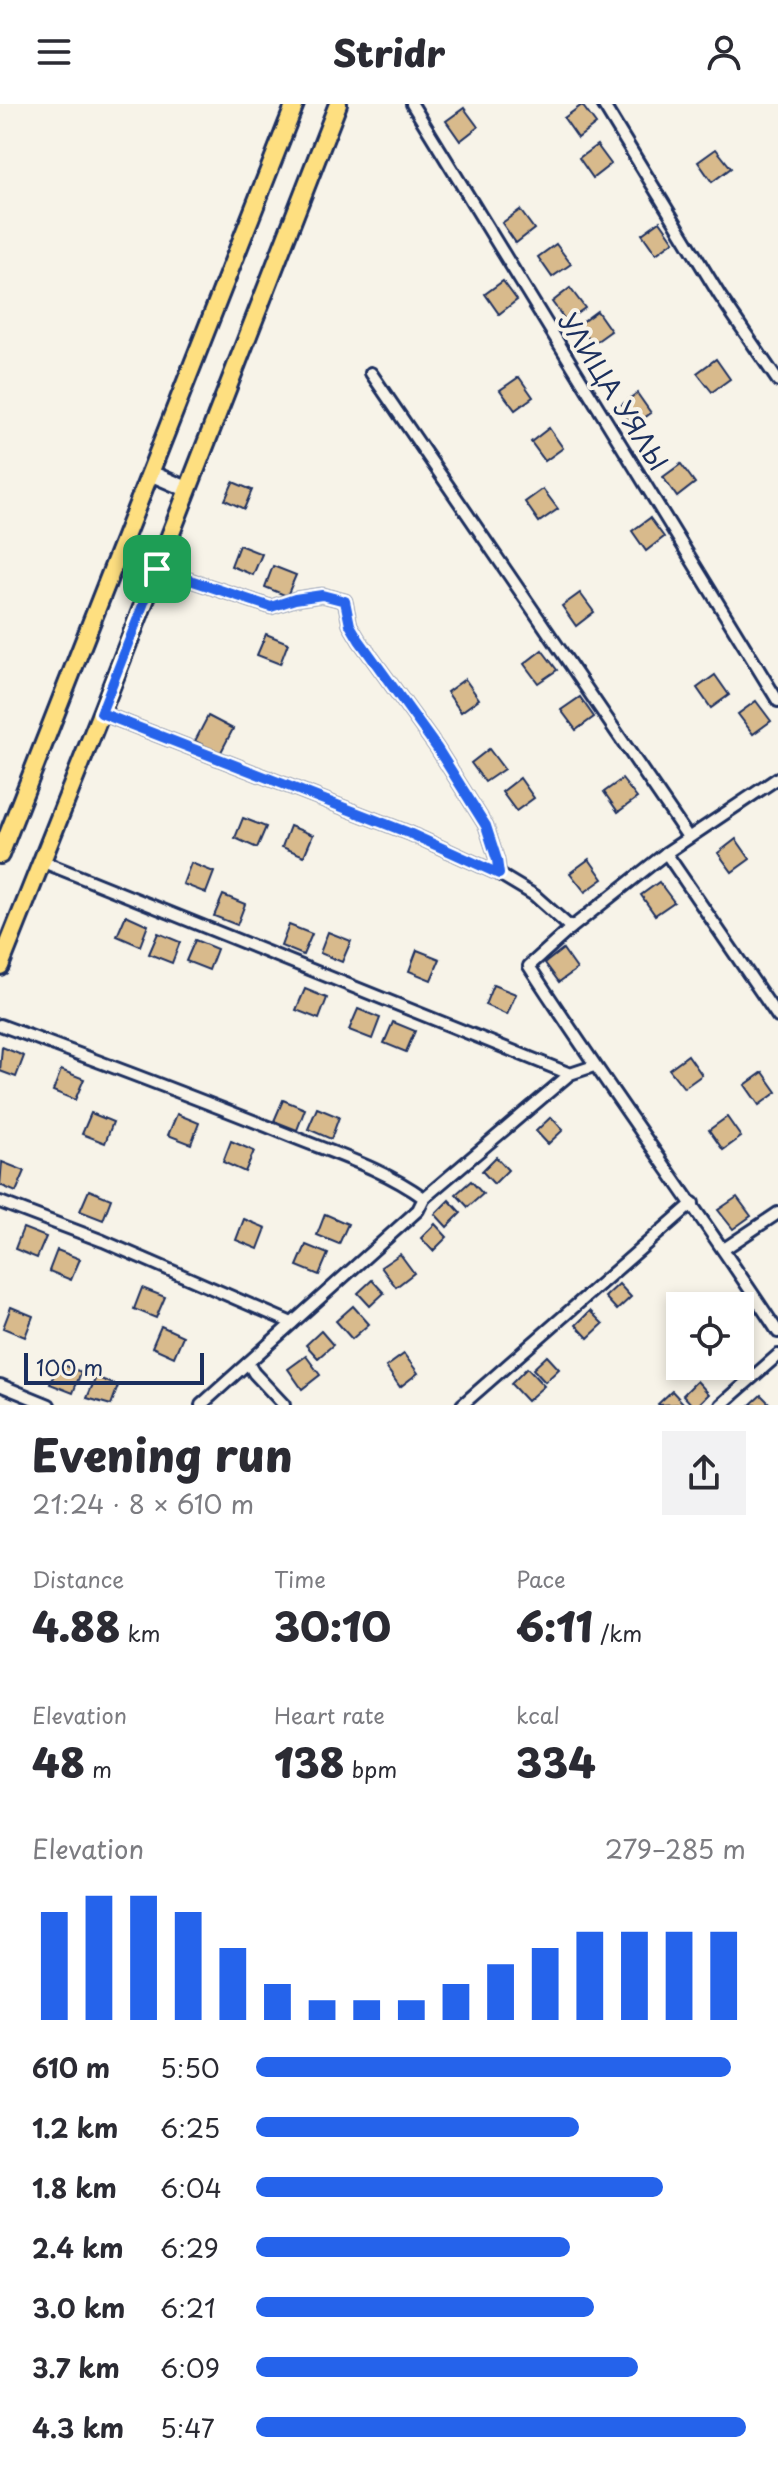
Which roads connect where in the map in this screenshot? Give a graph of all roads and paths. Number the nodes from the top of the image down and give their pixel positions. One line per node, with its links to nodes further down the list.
1 (295, 104): 7 (main road)
2 (338, 104): 8 (main road)
3 (412, 104): 10 (street, УЛИЦА УЯЛЫ)
4 (603, 104): 6 (street)
5 (371, 373): 13 (street)
6 (778, 381)
7 (150, 473): 8 (main road); 15 (main road)
8 (187, 489): 9 (main road)
9 (157, 569): 11 (main road); 17 (street)
10 (778, 701)
11 (101, 713): 16 (main road); 17 (street)
12 (778, 778): 13 (street)
13 (688, 837): 14 (street)
14 (666, 853): 18 (street); 20 (street)
15 (0, 855)
16 (41, 861): 19 (main road); 23 (street)
17 (499, 874): 18 (street)
18 (571, 928): 22 (street)
19 (0, 966)
20 (778, 1017)
21 (0, 1025): 24 (street)
22 (594, 1066): 23 (street); 26 (street)
23 (570, 1074): 24 (street)
24 (424, 1198): 29 (street)
25 (0, 1202): 29 (street)
26 (693, 1203): 28 (street); 37 (street)
27 (778, 1213): 28 (street)
28 (724, 1249): 30 (street)
29 (292, 1323): 32 (street)
30 (778, 1332)
31 (778, 1355): 38 (street)
32 (248, 1363): 35 (street); 36 (street)
33 (0, 1385): 34 (street)
34 (49, 1405)
35 (201, 1405)
36 (284, 1405)
37 (462, 1405)
38 (721, 1405)

